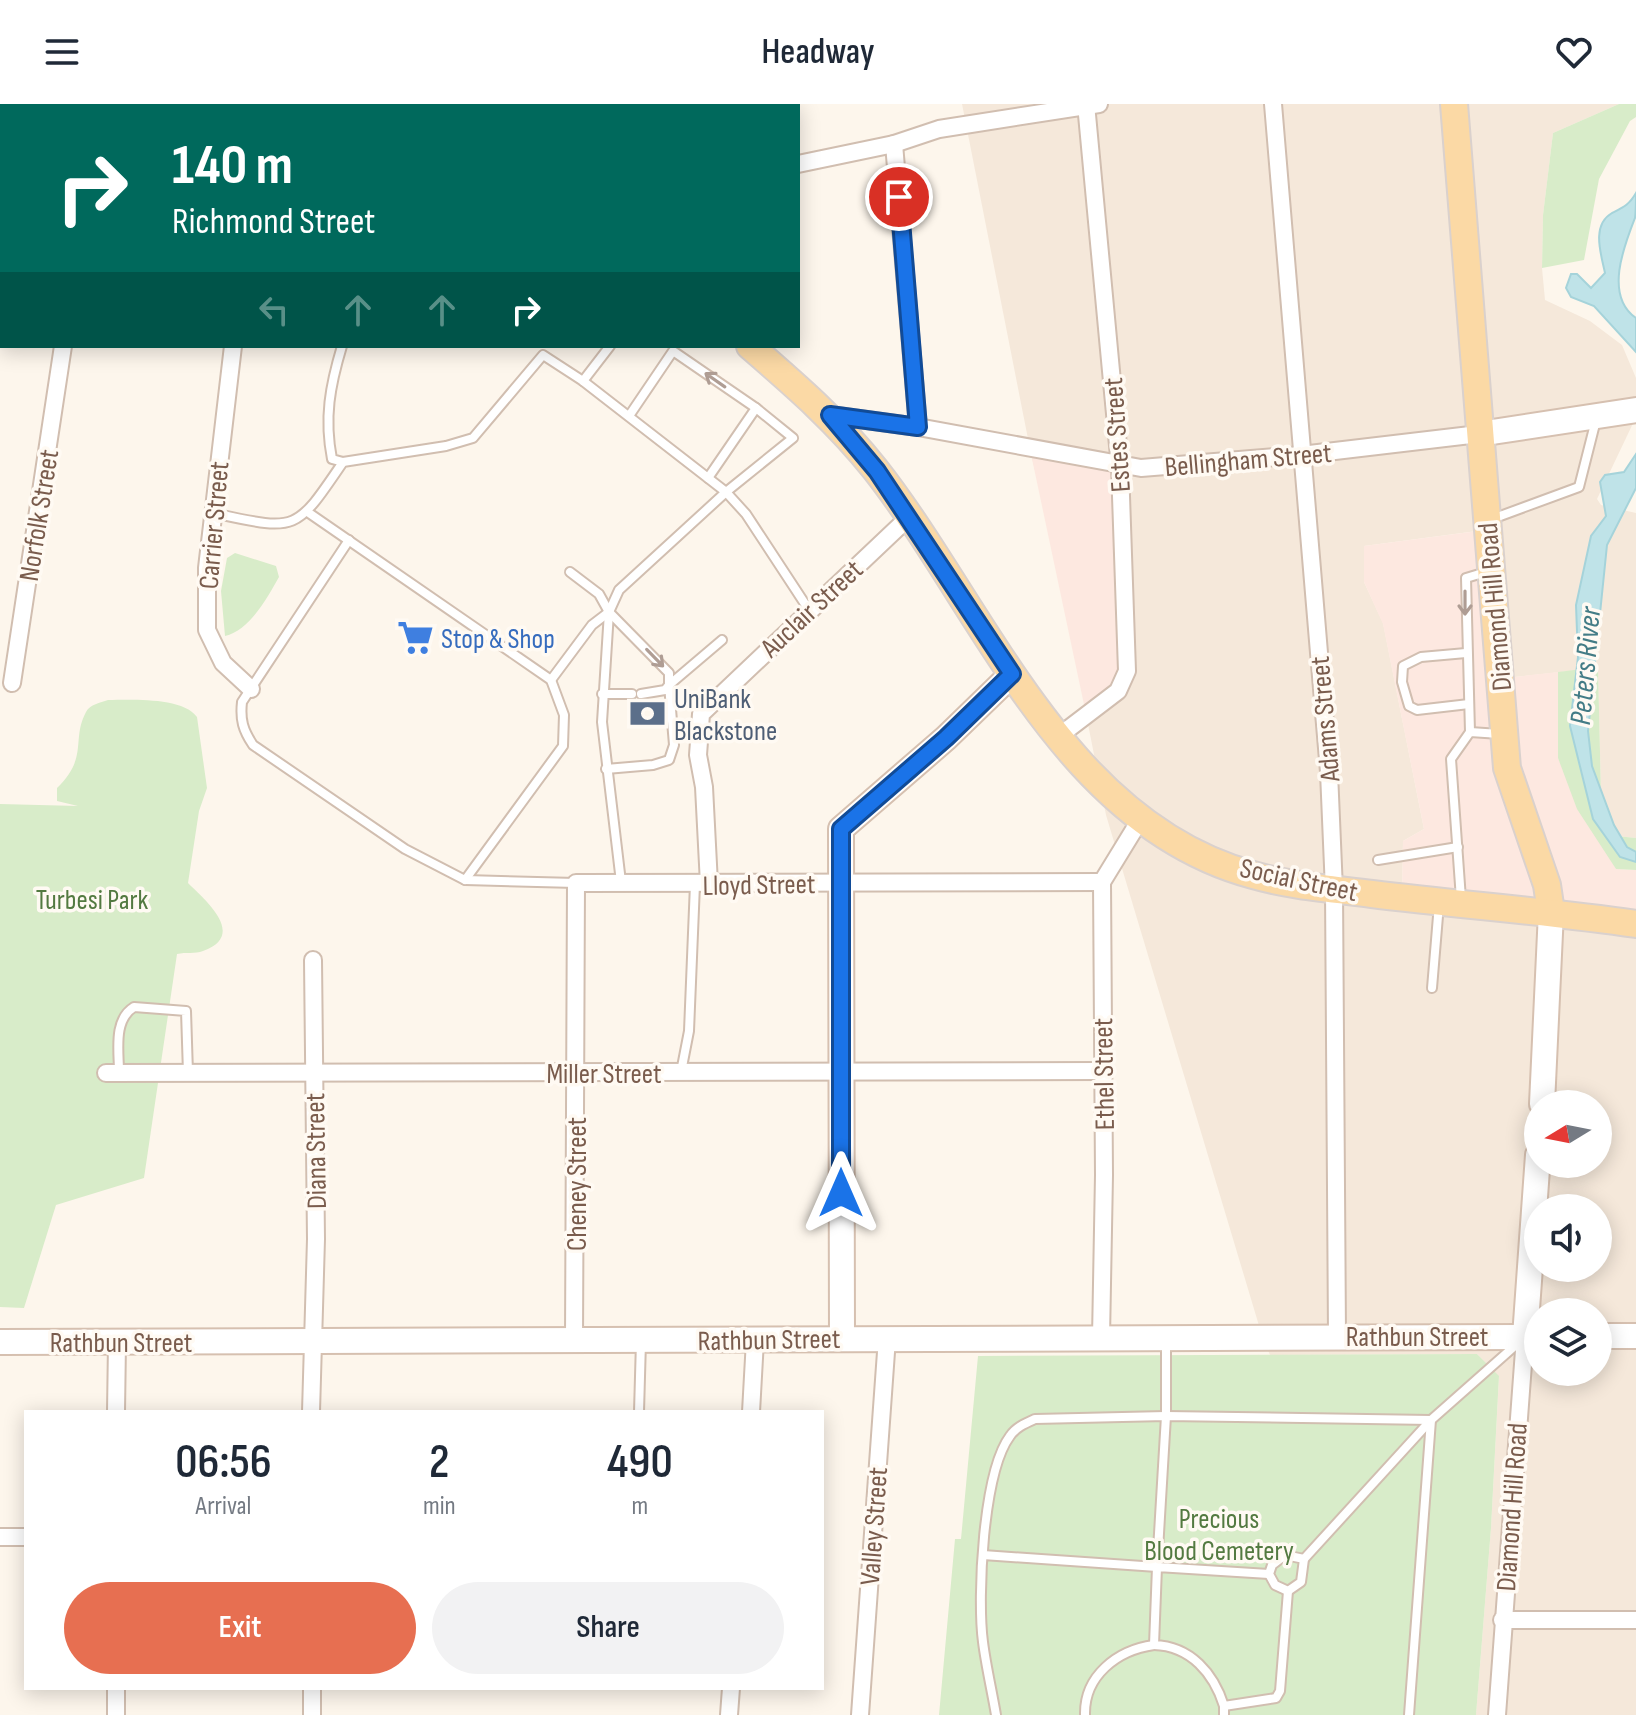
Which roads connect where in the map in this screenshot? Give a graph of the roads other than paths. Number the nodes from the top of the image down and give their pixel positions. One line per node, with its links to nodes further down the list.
1 (1273, 104): 19 (street, Adams Street)
2 (1454, 104): 18 (main road, Diamond Hill Road)
3 (1090, 105): 4 (street); 21 (street, Estes Street)
4 (894, 144): 5 (street); 17 (street)
5 (800, 164)
6 (63, 348): 37 (street, Norfolk Street)
7 (233, 348): 24 (street, Carrier Street)
8 (341, 348): 20 (lane)
9 (608, 348): 11 (lane)
10 (752, 348): 14 (main road, Social Street)
11 (583, 381): 15 (lane); 20 (lane)
12 (756, 408): 15 (lane, one-way to 15); 22 (lane); 23 (lane)
13 (1636, 410): 16 (street)
14 (830, 415): 17 (street, Bellingham Street); 26 (main road, Social Street)
15 (629, 416): 22 (lane)
16 (1597, 416): 18 (street); 27 (lane)
17 (918, 427): 21 (street, Bellingham Street)
18 (1479, 434): 19 (street, Bellingham Street); 27 (main road, Diamond Hill Road)
19 (1301, 455): 21 (street, Bellingham Street); 55 (street, Adams Street)
20 (343, 462): 25 (lane)
21 (1120, 467): 44 (street, Estes Street)
22 (708, 478): 23 (lane)
23 (726, 492): 31 (lane); 32 (lane)
24 (212, 513): 25 (lane); 39 (street, Carrier Street)
25 (309, 513): 28 (lane)
26 (908, 518): 31 (street, Auclair Street); 35 (main road, Social Street)
27 (1486, 521): 29 (main road, Diamond Hill Road)
28 (349, 540): 36 (lane); 39 (lane)
29 (1491, 571): 34 (lane, one-way to 34); 43 (main road, Diamond Hill Road)
30 (570, 572): 32 (lane)
31 (809, 610): 54 (street, Auclair Street)
32 (609, 612): 36 (lane); 38 (lane, one-way to 38); 40 (lane)
33 (722, 640): 38 (lane)
34 (1466, 653): 41 (lane); 41 (lane)
35 (1012, 674): 44 (main road, Social Street); 52 (street)
36 (551, 680): 49 (lane)
37 (12, 683)
38 (669, 685): 40 (lane); 45 (lane)
39 (251, 689): 49 (lane)
40 (602, 694): 45 (lane)
41 (1469, 704): 42 (lane)
42 (1470, 732): 43 (lane); 47 (lane)
43 (1504, 734): 57 (main road, Diamond Hill Road)
44 (1059, 736): 46 (main road, Social Street)
45 (606, 769): 53 (lane)
46 (1140, 820): 50 (street); 55 (main road, Social Street)
47 (1458, 847): 48 (lane); 56 (lane)
48 (1378, 860)
49 (465, 880): 51 (lane, Lloyd Street)
50 (1102, 882): 52 (street, Lloyd Street); 62 (street, Ethel Street)
51 (576, 883): 53 (street, Lloyd Street); 64 (street, Cheney Street)
52 (841, 883): 54 (street, Lloyd Street); 61 (street)
53 (621, 884): 54 (street, Lloyd Street)
54 (702, 884): 65 (lane)
55 (1334, 890): 56 (main road, Social Street); 71 (street, Adams Street)
56 (1451, 904): 57 (main road, Social Street); 60 (lane)
57 (1551, 912): 58 (main road, Social Street); 68 (street, Diamond Hill Road)
58 (1636, 924)
59 (313, 960): 67 (street, Diana Street)
60 (1432, 988)
61 (841, 1071): 62 (street, Miller Street); 65 (street, Miller Street); 75 (street)
62 (1103, 1071): 77 (street, Ethel Street)
63 (113, 1073): 66 (street, Miller Street); 66 (lane)
64 (576, 1073): 65 (street, Miller Street); 67 (street, Miller Street); 79 (street, Cheney Street)
65 (680, 1073)
66 (188, 1074): 67 (street, Miller Street)
67 (314, 1074): 83 (street, Diana Street)
68 (1543, 1090)
69 (1537, 1178): 70 (street, Diamond Hill Road)
70 (1532, 1298)
71 (1337, 1336): 74 (street, Rathbun Street); 78 (street, Rathbun Street)
72 (1612, 1336): 73 (street)
73 (1636, 1336)
74 (1524, 1337)
75 (842, 1338): 76 (street, Rathbun Street); 81 (street, Rathbun Street)
76 (887, 1338): 77 (street, Rathbun Street); 110 (street, Valley Street)
77 (1101, 1338): 78 (street, Rathbun Street)
78 (1166, 1338): 91 (lane)
79 (574, 1340): 80 (street, Rathbun Street); 83 (street, Rathbun Street)
80 (641, 1340): 81 (street, Rathbun Street); 89 (lane)
81 (755, 1340): 90 (street)
82 (0, 1342): 84 (street, Rathbun Street)
83 (313, 1342): 84 (street, Rathbun Street); 88 (street, Diana Street)
84 (117, 1343): 87 (street)
85 (1524, 1343): 92 (lane)
86 (1526, 1386): 100 (street, Diamond Hill Road)
87 (116, 1410)
88 (311, 1410)
89 (639, 1410)
90 (751, 1410)
91 (1166, 1416): 92 (lane); 95 (lane); 97 (lane)
92 (1431, 1420): 96 (lane); 113 (lane)
93 (0, 1537): 94 (street)
94 (24, 1537)
95 (983, 1555): 97 (lane); 111 (lane)
96 (1304, 1559): 98 (lane); 99 (lane)
97 (1157, 1567): 98 (lane); 102 (lane)
98 (1269, 1574): 99 (lane)
99 (1288, 1591): 106 (lane)
100 (1502, 1620): 101 (street); 114 (street, Diamond Hill Road)
101 (1636, 1620)
102 (1154, 1645): 106 (lane); 112 (lane)
103 (116, 1690): 107 (street)
104 (312, 1690): 108 (street)
105 (731, 1690): 109 (street)
106 (1224, 1711)
107 (116, 1715)
108 (312, 1715)
109 (729, 1715)
110 (860, 1715)
111 (996, 1715)
112 (1085, 1715)
113 (1409, 1715)
114 (1497, 1715)

